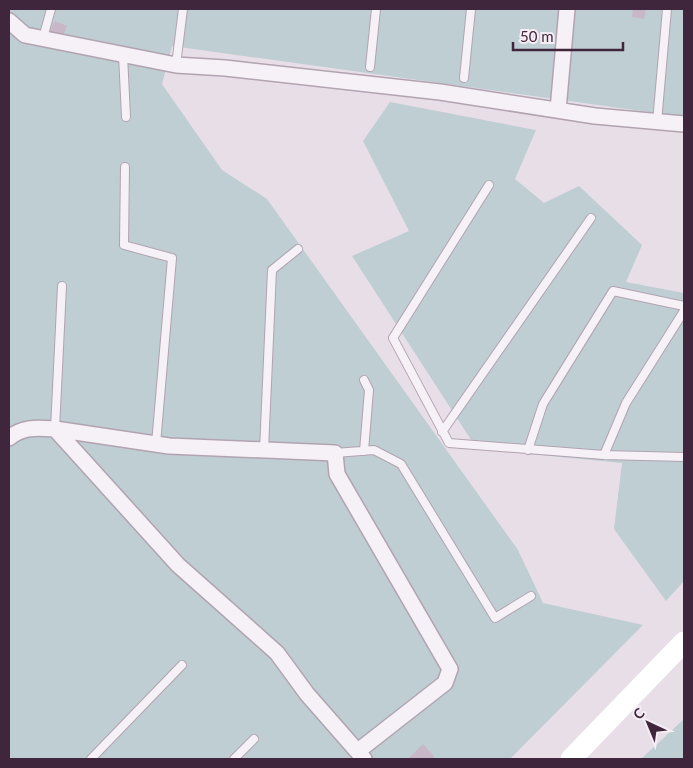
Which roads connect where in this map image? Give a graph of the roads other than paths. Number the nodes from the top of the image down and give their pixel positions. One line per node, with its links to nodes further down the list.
1 (51, 9): 8 (lane)
2 (182, 9): 10 (lane)
3 (376, 9): 11 (lane)
4 (471, 9): 12 (lane)
5 (567, 9): 13 (street)
6 (667, 9): 15 (lane)
7 (9, 21): 8 (street)
8 (42, 38): 9 (street)
9 (123, 55): 10 (street); 14 (lane)
10 (176, 65): 13 (street)
11 (370, 67)
12 (464, 78)
13 (558, 110): 15 (street)
14 (126, 117)
15 (657, 122): 16 (street)
16 (684, 124)
17 (125, 167): 28 (lane)
18 (489, 185): 26 (lane)
19 (591, 218): 26 (lane)
20 (298, 249): 29 (lane)
21 (62, 286): 25 (lane)
22 (684, 306): 30 (lane)
23 (684, 311): 33 (lane)
24 (364, 380): 31 (lane)
25 (55, 429): 27 (street); 28 (street); 39 (street)
26 (442, 432): 30 (lane)
27 (9, 438)
28 (156, 444): 29 (street)
29 (264, 450): 32 (street)
30 (528, 450): 33 (lane)
31 (364, 451): 32 (lane); 35 (lane)
32 (335, 453): 39 (street)
33 (604, 455): 34 (lane)
34 (684, 457)
35 (531, 596)
36 (684, 642): 42 (main road)
37 (182, 665): 40 (lane)
38 (254, 739): 41 (lane)
39 (361, 755)
40 (91, 759)
41 (234, 759)
42 (571, 759)

